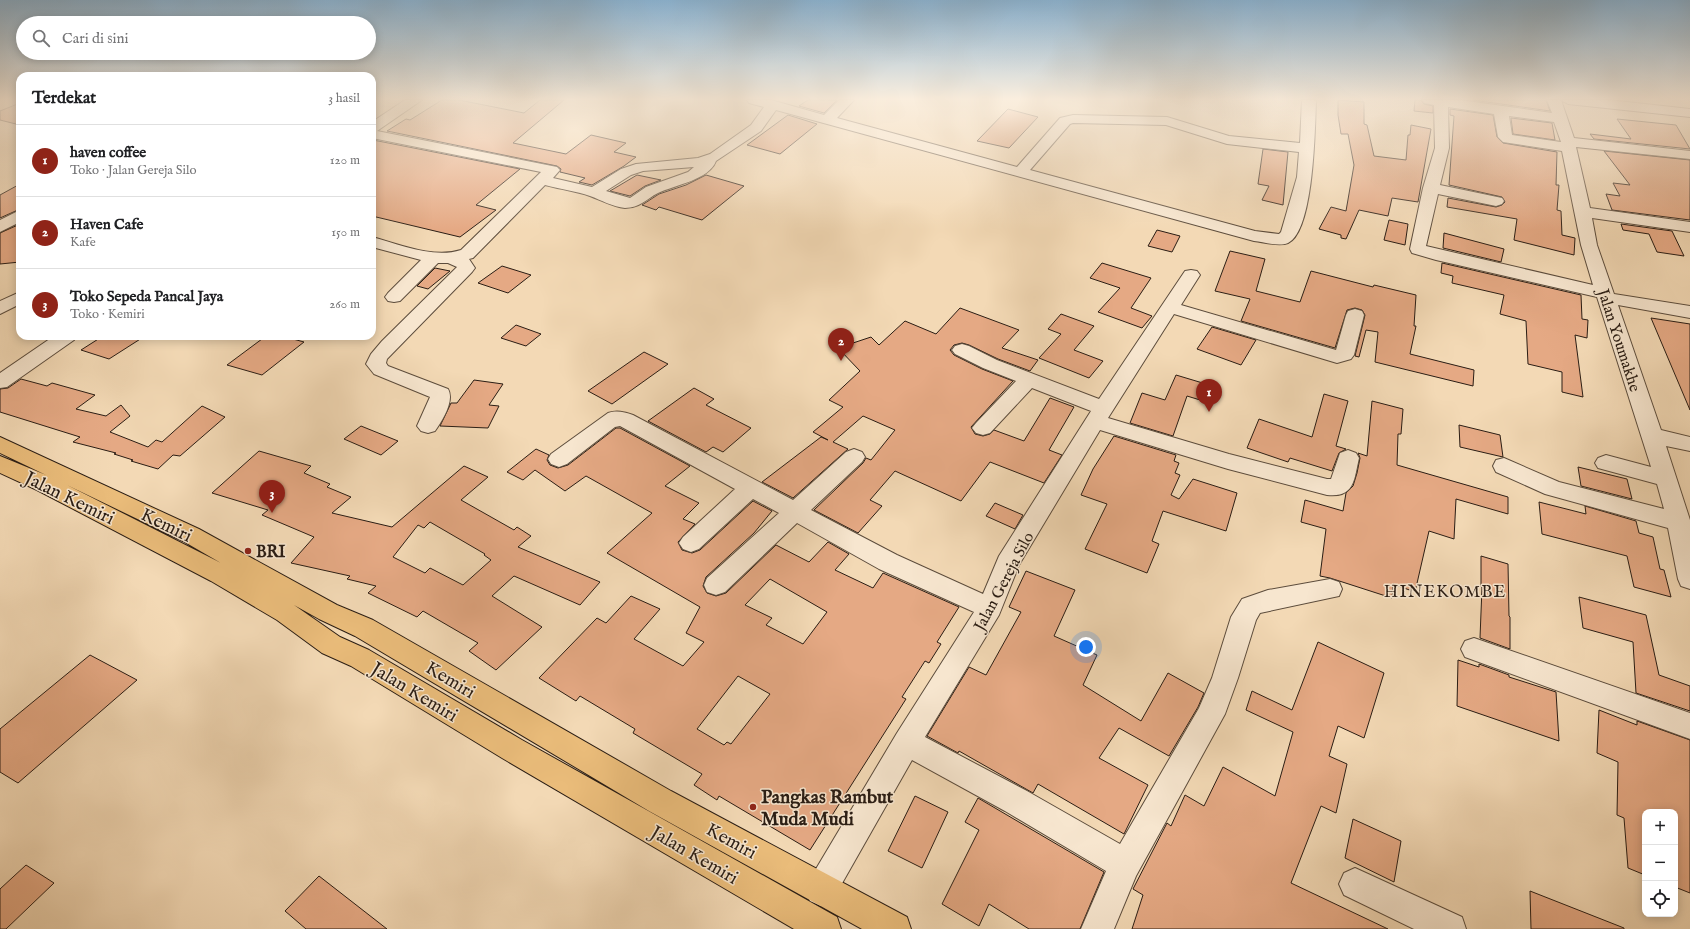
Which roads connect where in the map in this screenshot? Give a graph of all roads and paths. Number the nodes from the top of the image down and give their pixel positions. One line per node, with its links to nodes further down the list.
1 (419, 143): 14 (street)
2 (734, 143): 12 (street)
3 (910, 143): 13 (street)
4 (1046, 143): 13 (street)
5 (1260, 143): 10 (street)
6 (1306, 143): 10 (street)
7 (1442, 143): 15 (street)
8 (1552, 143): 9 (street)
9 (1568, 145): 11 (street); 18 (street, Jalan Youmakhe)
10 (1306, 148): 13 (street)
11 (1690, 154)
12 (715, 156): 16 (street); 16 (street)
13 (1020, 173)
14 (542, 180): 16 (street); 24 (street)
15 (1431, 188): 17 (street); 26 (street)
16 (594, 192)
17 (1496, 201)
18 (1582, 212): 21 (street); 26 (street, Jalan Youmakhe)
19 (16, 217): 20 (street)
20 (0, 227)
21 (1690, 227)
22 (376, 243): 23 (street)
23 (434, 257): 24 (street); 27 (street)
24 (453, 259): 38 (street)
25 (1191, 276): 29 (street, Jalan Gereja Silo)
26 (1606, 295): 31 (street); 40 (street, Jalan Youmakhe)
27 (394, 297)
28 (16, 299): 30 (street)
29 (1169, 307): 32 (street); 37 (street, Jalan Gereja Silo)
30 (0, 308)
31 (1690, 312)
32 (1355, 315)
33 (61, 340): 36 (street)
34 (962, 350): 35 (street)
35 (1029, 379): 37 (street); 39 (street)
36 (0, 382)
37 (1100, 415): 44 (street); 57 (street, Jalan Gereja Silo)
38 (428, 426)
39 (983, 428)
40 (1652, 436): 42 (street); 49 (street, Jalan Youmakhe)
41 (0, 444): 63 (highway, Kemiri)
42 (1690, 444)
43 (854, 457): 51 (street)
44 (1348, 458)
45 (559, 459): 50 (street)
46 (1606, 463): 49 (street)
47 (0, 464): 64 (highway, Jalan Kemiri)
48 (1504, 466): 52 (street)
49 (1666, 479): 52 (street, Jalan Youmakhe)
50 (752, 488): 51 (street); 53 (street)
51 (794, 512): 55 (street); 57 (street)
52 (1679, 522): 54 (street, Jalan Youmakhe)
53 (691, 543)
54 (1690, 579)
55 (716, 585)
56 (1330, 589): 61 (street)
57 (990, 608): 60 (street, Jalan Gereja Silo)
58 (1474, 648): 59 (street)
59 (1690, 726)
60 (907, 742): 61 (street); 63 (street, Jalan Gereja Silo)
61 (1125, 865): 66 (street)
62 (1355, 884): 67 (street)
63 (821, 890): 65 (highway, Kemiri)
64 (825, 929)
65 (895, 929)
66 (1097, 929)
67 (1450, 929)

